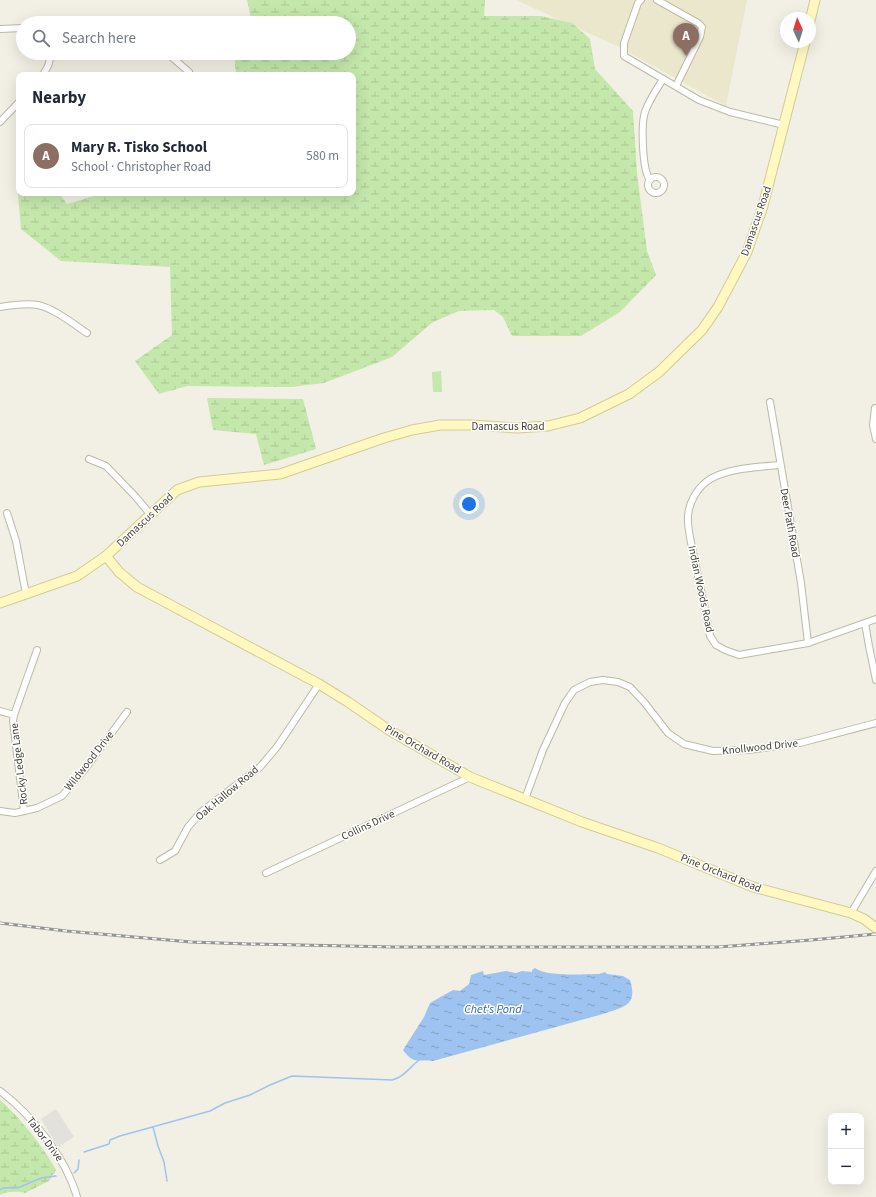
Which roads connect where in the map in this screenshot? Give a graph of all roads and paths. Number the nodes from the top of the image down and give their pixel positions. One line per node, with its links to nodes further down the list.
1 (641, 0): 12 (street)
2 (657, 0): 13 (street)
3 (815, 0): 4 (street)
4 (812, 12)
5 (16, 28): 6 (street)
6 (0, 29)
7 (803, 48): 16 (street, Damascus Road)
8 (49, 60): 10 (street)
9 (175, 60): 11 (street)
10 (45, 72)
11 (189, 72)
12 (663, 79): 13 (street); 17 (street)
13 (676, 86): 16 (street)
14 (16, 105): 15 (street)
15 (0, 122)
16 (784, 125): 26 (street, Damascus Road)
17 (650, 180)
18 (0, 307): 19 (street)
19 (87, 333)
20 (770, 402): 24 (street, Deer Path Road)
21 (875, 408): 22 (street)
22 (876, 438)
23 (89, 459): 26 (street)
24 (780, 465): 32 (street, Deer Path Road); 32 (street, Indian Woods Road)
25 (7, 513): 28 (street)
26 (150, 514): 27 (street, Damascus Road)
27 (106, 556): 28 (street); 35 (street, Pine Orchard Road)
28 (26, 594): 29 (street)
29 (0, 603)
30 (876, 619): 31 (street, Indian Woods Road)
31 (865, 623): 32 (street, Indian Woods Road); 34 (street)
32 (808, 643)
33 (37, 650): 38 (street, Rocky Ledge Lane)
34 (876, 680)
35 (319, 684): 40 (street, Pine Orchard Road); 44 (street, Oak Hallow Road)
36 (0, 711): 38 (street)
37 (127, 712): 43 (street, Wildwood Drive)
38 (14, 715): 43 (street, Rocky Ledge Lane)
39 (876, 722): 41 (street, Knollwood Drive)
40 (470, 777): 41 (street, Pine Orchard Road); 46 (street, Collins Drive)
41 (525, 799): 47 (street, Pine Orchard Road)
42 (0, 811): 43 (street, Wildwood Drive)
43 (24, 811)
44 (160, 860)
45 (876, 871): 47 (street)
46 (266, 873)
47 (851, 913): 48 (street, Pine Orchard Road)
48 (874, 926)
49 (0, 1091): 50 (street, Tabor Drive)
50 (77, 1197)

